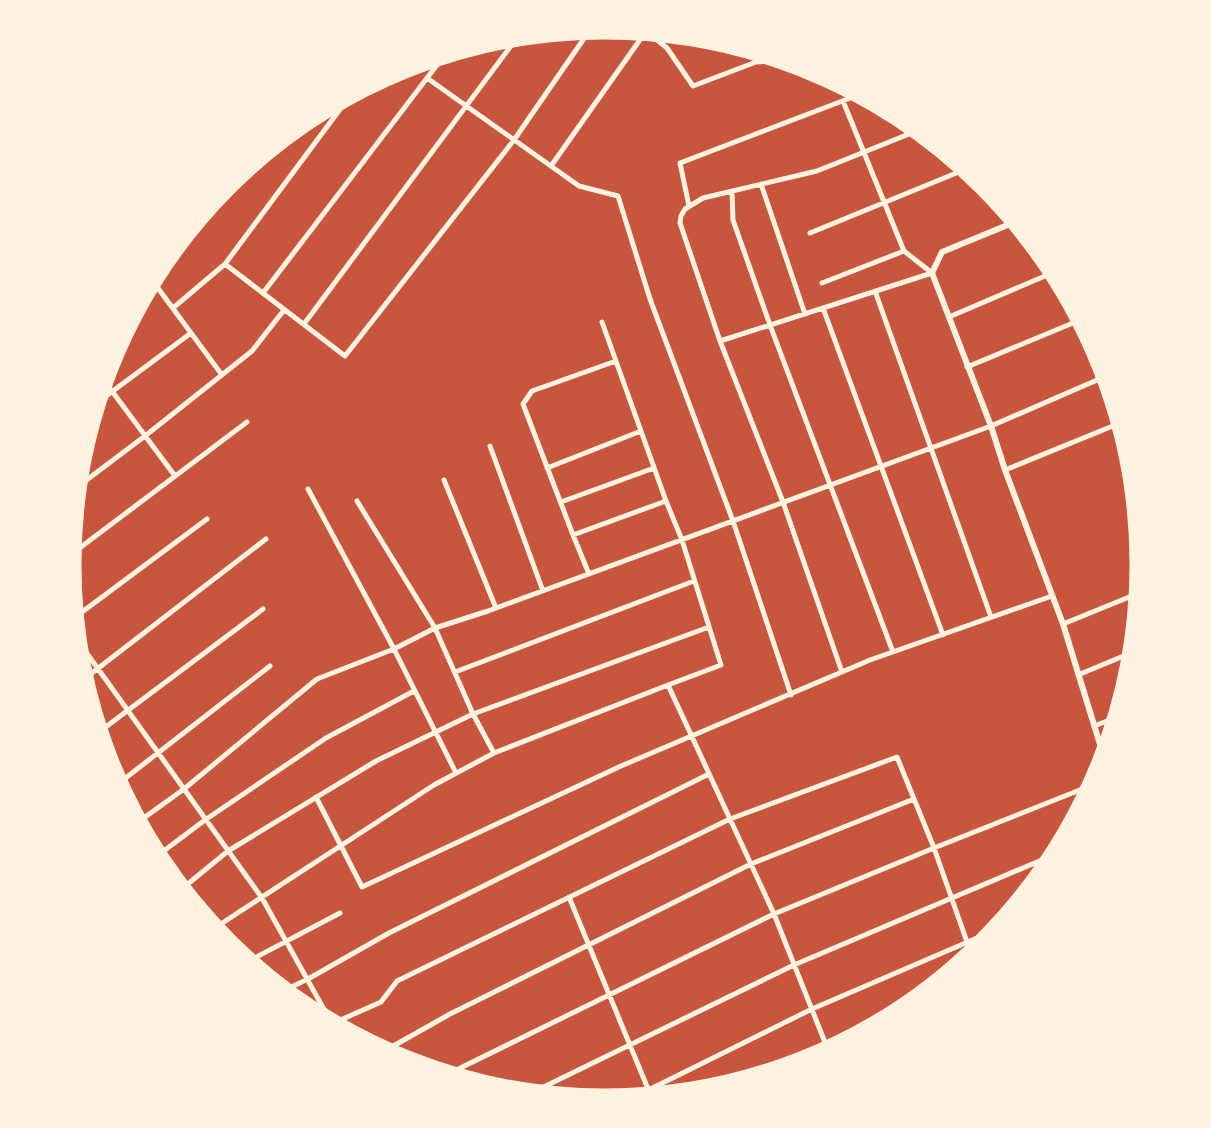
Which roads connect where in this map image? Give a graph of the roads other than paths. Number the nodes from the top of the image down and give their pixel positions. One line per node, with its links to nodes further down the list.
1 (586, 36): 13 (street)
2 (643, 36): 15 (street)
3 (657, 38): 5 (street)
4 (513, 43): 11 (street)
5 (770, 61)
6 (440, 62): 7 (street)
7 (427, 78): 11 (street); 31 (street)
8 (853, 97): 9 (street)
9 (843, 101): 14 (street); 20 (street)
10 (343, 105): 24 (street)
11 (466, 106): 13 (street); 39 (street)
12 (912, 133): 14 (street)
13 (514, 140): 15 (street); 39 (street)
14 (864, 152): 17 (street); 19 (street)
15 (551, 166): 71 (street)
16 (960, 171): 19 (street)
17 (761, 184): 18 (street); 35 (street)
18 (732, 191): 20 (street); 40 (street)
19 (884, 202): 22 (street); 23 (street)
20 (689, 206): 42 (street)
21 (1010, 224): 25 (street)
22 (810, 233)
23 (904, 251): 25 (street); 27 (street)
24 (225, 264): 31 (street); 33 (street)
25 (932, 273): 30 (street); 36 (street)
26 (1048, 275): 36 (street)
27 (822, 283)
28 (157, 287): 29 (street); 33 (street)
29 (152, 291)
30 (875, 291): 32 (street); 56 (street)
31 (263, 293): 34 (street)
32 (823, 308): 35 (street); 57 (street)
33 (173, 309): 41 (street)
34 (284, 310): 39 (street); 45 (street)
35 (804, 314): 40 (street)
36 (949, 317): 44 (street)
37 (602, 322): 43 (street)
38 (1076, 322): 44 (street)
39 (304, 324)
40 (770, 325): 42 (street); 64 (street)
41 (191, 333): 45 (street); 48 (street)
42 (720, 341): 69 (street)
43 (616, 360): 53 (street); 58 (street)
44 (967, 367): 52 (street)
45 (222, 374): 54 (street)
46 (1100, 379): 52 (street)
47 (108, 385): 48 (street)
48 (113, 391): 49 (street); 54 (street)
49 (104, 398)
50 (247, 422): 61 (street)
51 (1115, 425): 60 (street)
52 (991, 426): 56 (street); 60 (street)
53 (641, 431): 58 (street); 59 (street)
54 (145, 436): 61 (street); 63 (street)
55 (490, 446): 78 (street)
56 (931, 448): 57 (street); 84 (street)
57 (881, 466): 64 (street); 88 (street)
58 (547, 468): 68 (street)
59 (654, 468): 67 (street); 68 (street)
60 (1005, 470): 80 (street)
61 (176, 475): 75 (street)
62 (444, 480): 82 (street)
63 (83, 483)
64 (830, 485): 69 (street); 91 (street)
65 (309, 489): 90 (street)
66 (357, 500): 87 (street)
67 (666, 501): 72 (street); 74 (street)
68 (561, 502): 72 (street)
69 (783, 502): 71 (street); 96 (street)
70 (207, 519): 83 (street)
71 (733, 521): 74 (street); 101 (street)
72 (573, 536): 76 (street)
73 (266, 538): 94 (street)
74 (682, 540): 76 (street); 77 (street)
75 (77, 550)
76 (589, 574): 78 (street)
77 (694, 582): 86 (street); 95 (street)
78 (543, 591): 82 (street)
79 (1133, 595): 85 (street)
80 (1052, 596): 84 (street); 85 (street)
81 (263, 608): 102 (street)
82 (496, 608): 87 (street)
83 (79, 614)
84 (991, 617): 88 (street)
85 (1062, 624): 98 (street)
86 (709, 627): 99 (street); 103 (street)
87 (435, 628): 90 (street); 95 (street)
88 (943, 635): 91 (street)
89 (84, 649): 94 (street)
90 (394, 649): 100 (street); 116 (street)
91 (893, 652): 96 (street)
92 (1126, 655): 98 (street)
93 (270, 666): 110 (street)
94 (97, 668): 97 (street); 102 (street)
95 (455, 672): 103 (street)
96 (842, 672): 101 (street)
97 (89, 674)
98 (1078, 675): 105 (street)
99 (668, 685): 108 (street); 111 (street)
100 (414, 691): 107 (street); 121 (street)
101 (791, 695): 108 (street)
102 (127, 710): 106 (street); 110 (street)
103 (473, 714): 107 (street); 111 (street)
104 (1110, 720): 105 (street)
105 (1094, 726): 109 (street)
106 (103, 728)
107 (435, 732): 112 (street); 117 (street)
108 (692, 737): 113 (street); 122 (street)
109 (1101, 748)
110 (158, 752): 114 (street); 116 (street)
111 (494, 753): 112 (street)
112 (456, 773): 122 (street)
113 (709, 774): 120 (street); 142 (street)
114 (123, 780)
115 (1084, 788): 123 (street)
116 (184, 789): 119 (street); 121 (street)
117 (316, 797): 122 (street); 124 (street)
118 (914, 799): 120 (street); 123 (street); 127 (street)
119 (142, 819)
120 (730, 819): 127 (street); 129 (street)
121 (205, 820): 124 (street); 125 (street)
122 (342, 845): 130 (street)
123 (934, 848): 131 (street); 133 (street)
124 (228, 851): 128 (street); 130 (street)
125 (162, 852)
126 (1044, 859): 131 (street)
127 (751, 864): 133 (street); 138 (street)
128 (186, 886)
129 (569, 897): 138 (street); 147 (street)
130 (262, 898): 134 (street); 136 (street)
131 (951, 898): 137 (street); 141 (street)
132 (340, 914): 136 (street)
133 (774, 914): 141 (street); 144 (street)
134 (219, 925)
135 (982, 936): 137 (street)
136 (286, 941): 140 (street); 142 (street)
137 (967, 942): 139 (street); 145 (street)
138 (589, 945): 144 (street); 150 (street)
139 (969, 948)
140 (253, 959)
141 (794, 965): 145 (street); 149 (street)
142 (308, 979): 143 (street); 146 (street)
143 (289, 988)
144 (609, 995): 149 (street); 151 (street)
145 (812, 1010): 148 (street); 153 (street)
146 (323, 1011)
147 (339, 1021)
148 (826, 1044)
149 (630, 1045): 152 (street); 153 (street)
150 (391, 1047)
151 (455, 1071)
152 (540, 1089)
153 (649, 1090)

